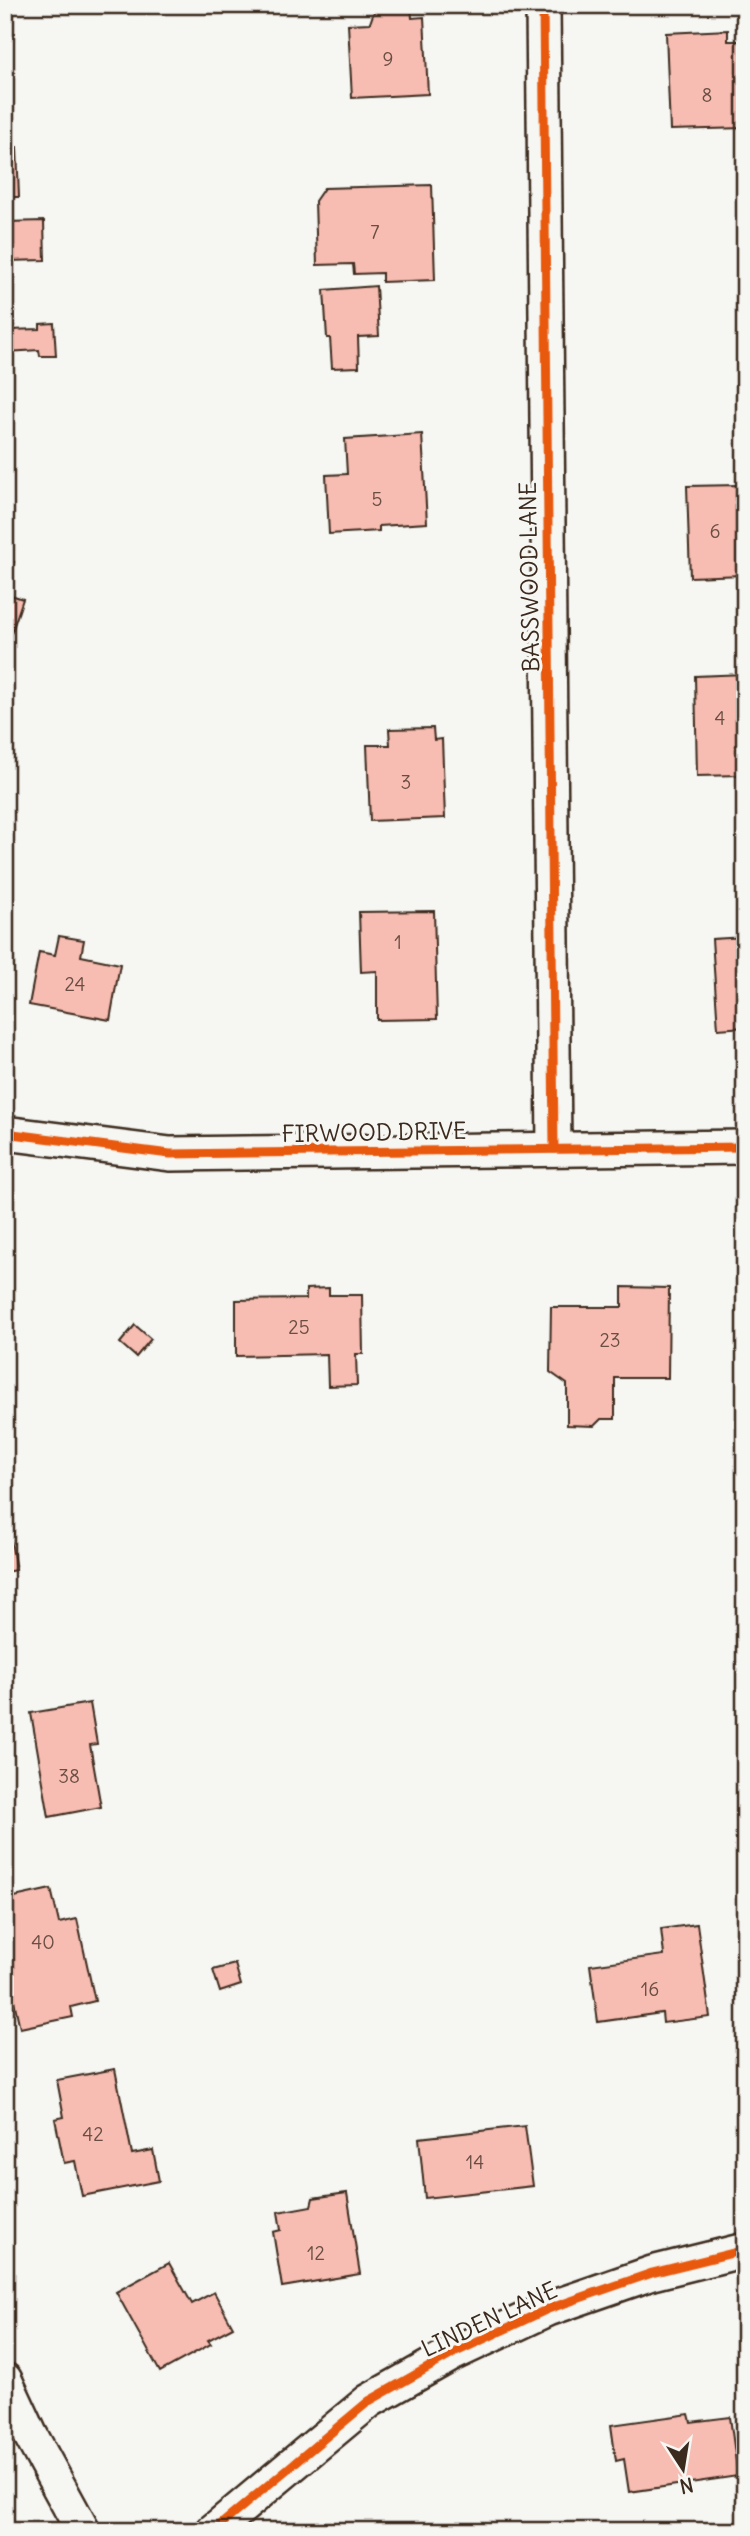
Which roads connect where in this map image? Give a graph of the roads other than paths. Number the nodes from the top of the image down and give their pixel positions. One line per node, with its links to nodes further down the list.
1 (543, 5): 4 (street, BASSWOOD LANE)
2 (5, 1133): 4 (street, FIRWOOD DRIVE)
3 (745, 1147): 4 (street, FIRWOOD DRIVE)
4 (554, 1149)
5 (745, 2250): 8 (street, LINDEN LANE)
6 (5, 2381): 7 (street)
7 (83, 2531)
8 (213, 2531)

